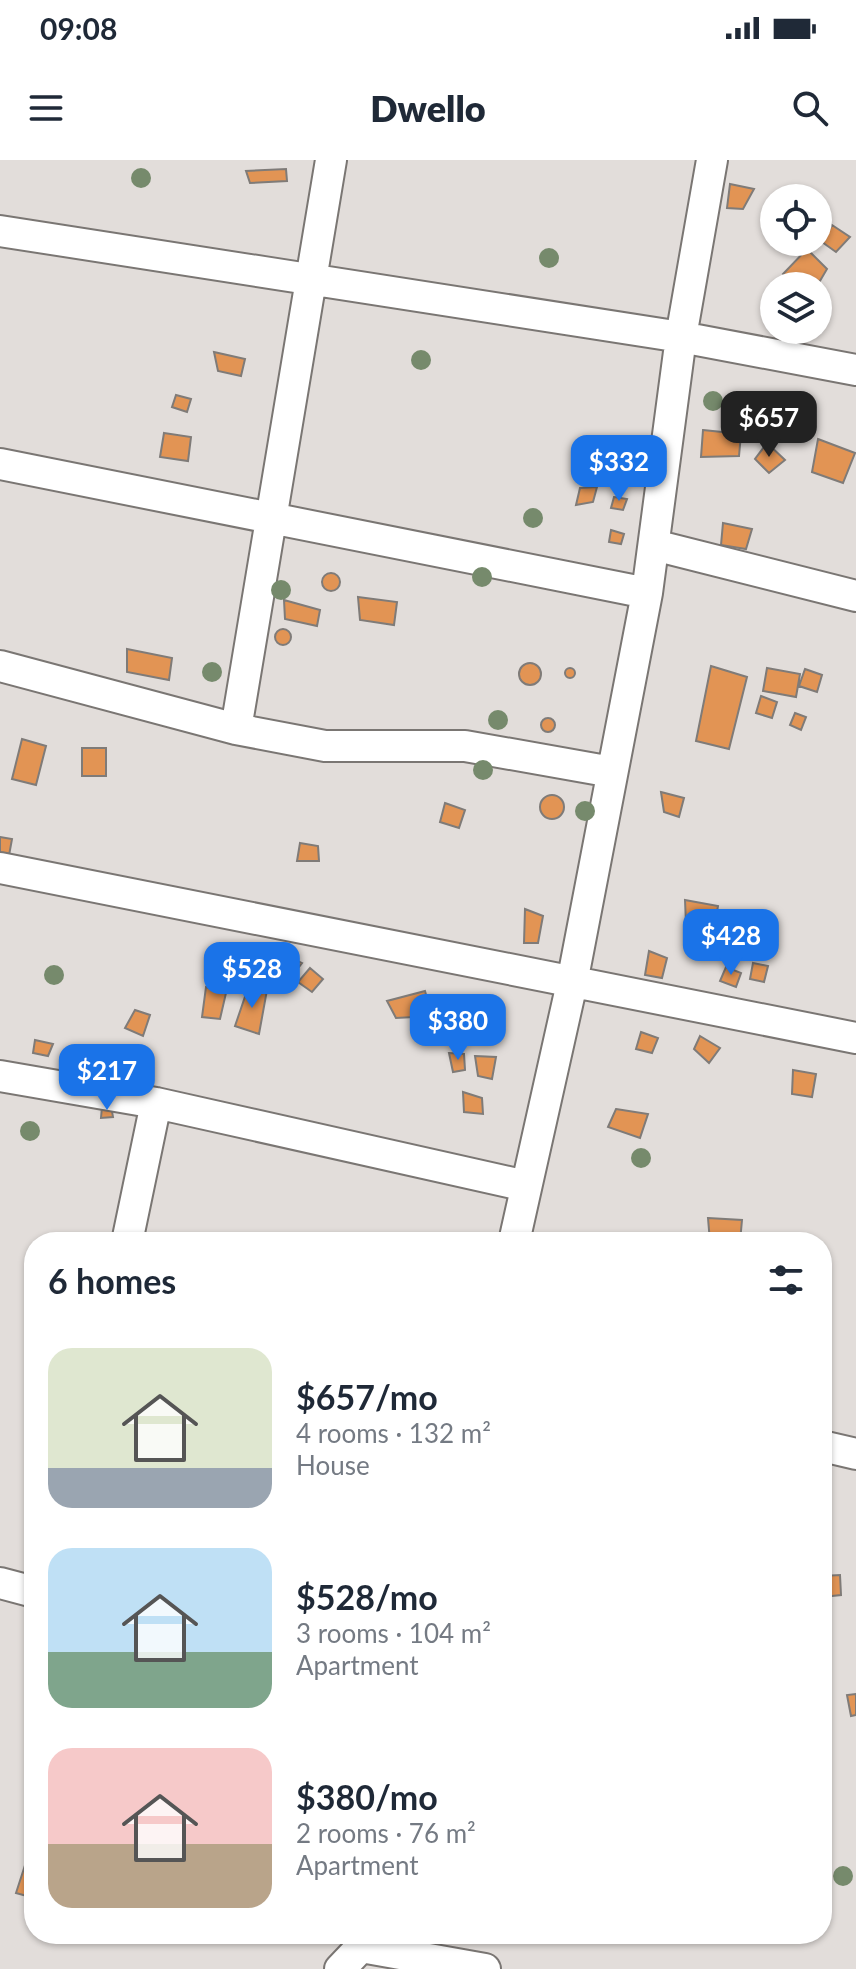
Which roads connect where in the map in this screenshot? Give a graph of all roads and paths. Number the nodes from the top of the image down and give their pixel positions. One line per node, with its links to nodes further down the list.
1 (331, 160): 4 (street)
2 (712, 160): 5 (street)
3 (0, 231): 4 (street)
4 (309, 279): 5 (street); 8 (street)
5 (681, 337): 6 (street); 9 (street)
6 (856, 370)
7 (0, 464): 8 (street)
8 (271, 517): 10 (street); 13 (street)
9 (654, 545): 10 (street); 11 (street)
10 (647, 593): 14 (street)
11 (856, 596)
12 (0, 666): 13 (street)
13 (236, 729): 14 (street)
14 (612, 772): 16 (street)
15 (0, 868): 16 (street)
16 (572, 983): 17 (street); 20 (street)
17 (856, 1038)
18 (0, 1076): 19 (street)
19 (156, 1103): 20 (street); 21 (street)
20 (526, 1186): 22 (street)
21 (129, 1232)
22 (516, 1232)
23 (832, 1448): 24 (street)
24 (856, 1454)
25 (0, 1583): 26 (street)
26 (24, 1589)
27 (367, 1950): 28 (street); 29 (street)
28 (340, 1969)
29 (485, 1969)

